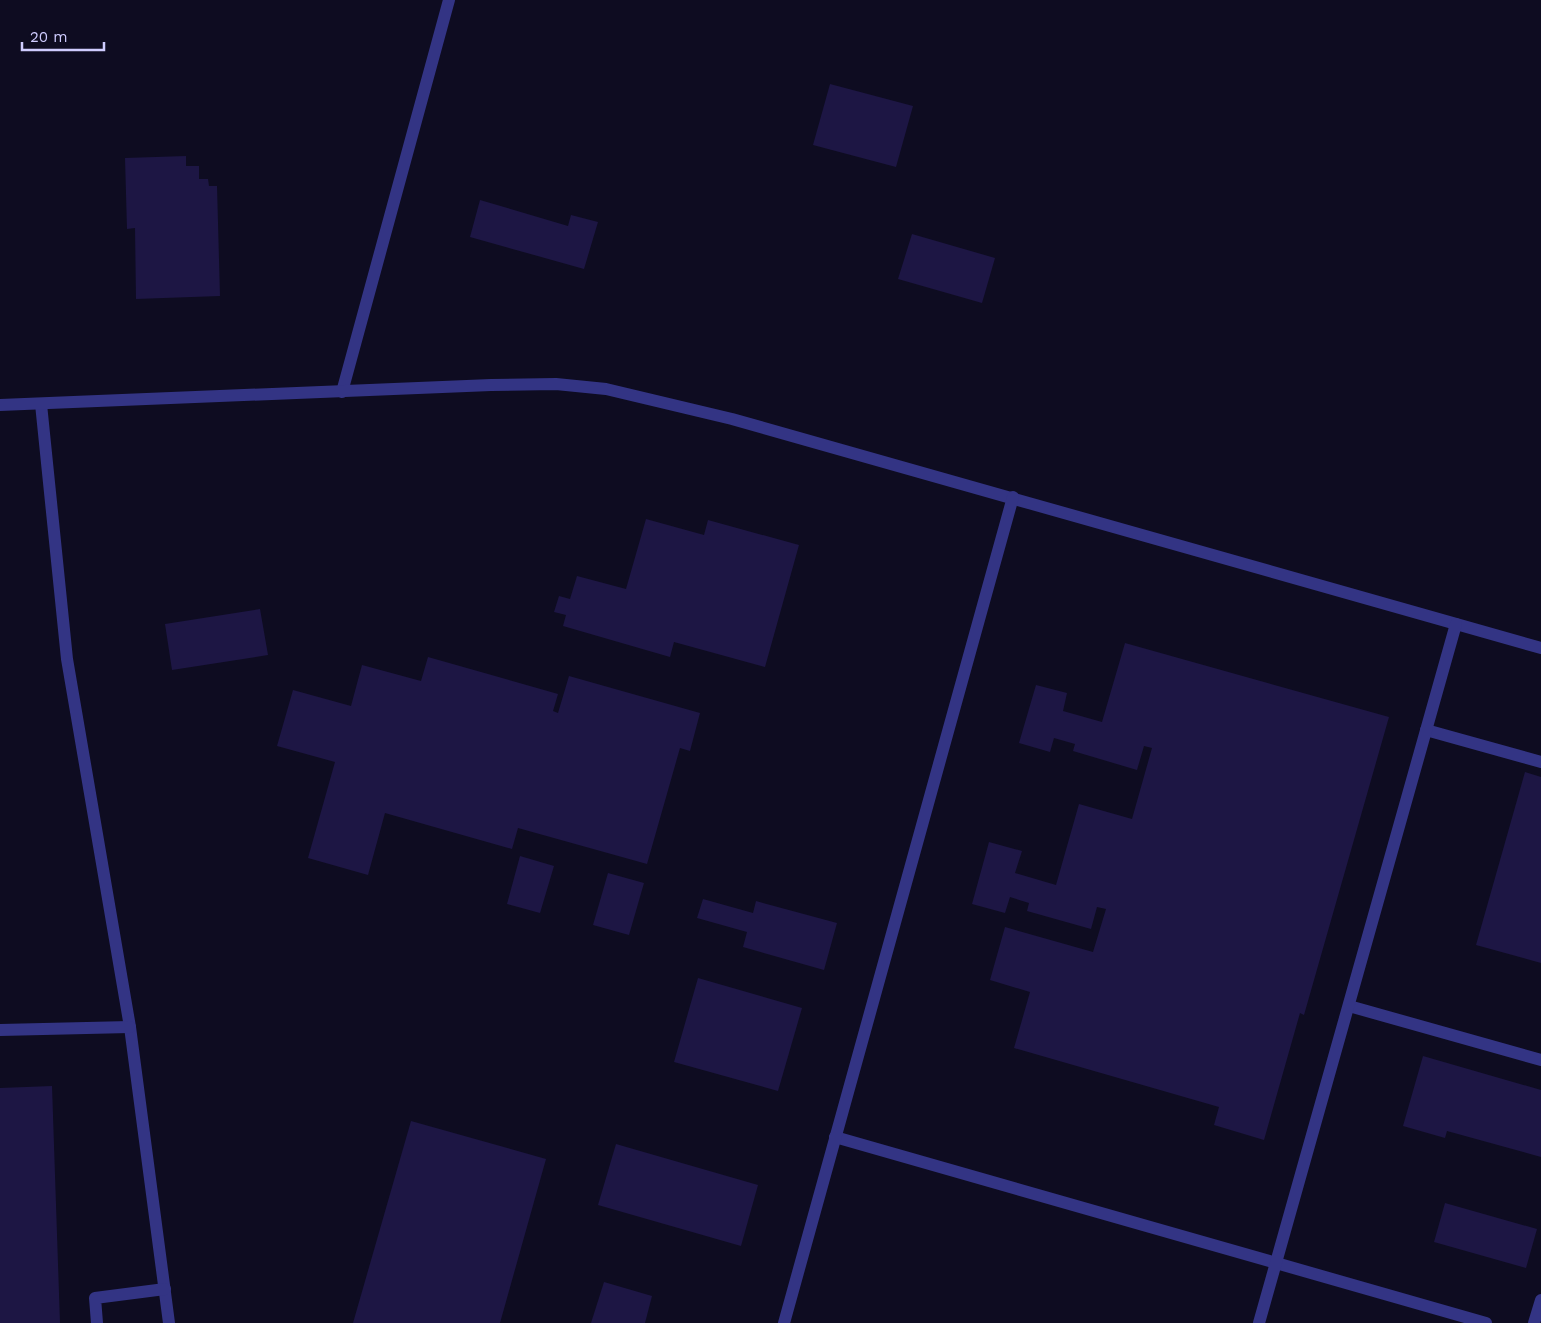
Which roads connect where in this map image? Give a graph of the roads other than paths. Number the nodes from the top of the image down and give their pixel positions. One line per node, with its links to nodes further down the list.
1 (449, 0): 2 (lane)
2 (342, 392): 3 (lane); 5 (lane)
3 (41, 404): 4 (lane); 11 (lane)
4 (0, 405)
5 (1013, 497): 6 (lane); 14 (lane)
6 (1456, 624): 7 (lane); 8 (lane)
7 (1541, 648)
8 (1426, 730): 9 (lane); 10 (lane)
9 (1541, 762)
10 (1348, 1006): 13 (lane); 15 (lane)
11 (130, 1027): 12 (lane); 16 (lane)
12 (0, 1030)
13 (1541, 1060)
14 (835, 1137): 15 (lane); 20 (lane)
15 (1276, 1263): 21 (lane); 22 (lane)
16 (165, 1289): 18 (lane); 19 (lane)
17 (1541, 1300): 23 (lane)
18 (97, 1323)
19 (169, 1323)
20 (784, 1323)
21 (1259, 1323)
22 (1486, 1323)
23 (1534, 1323)

